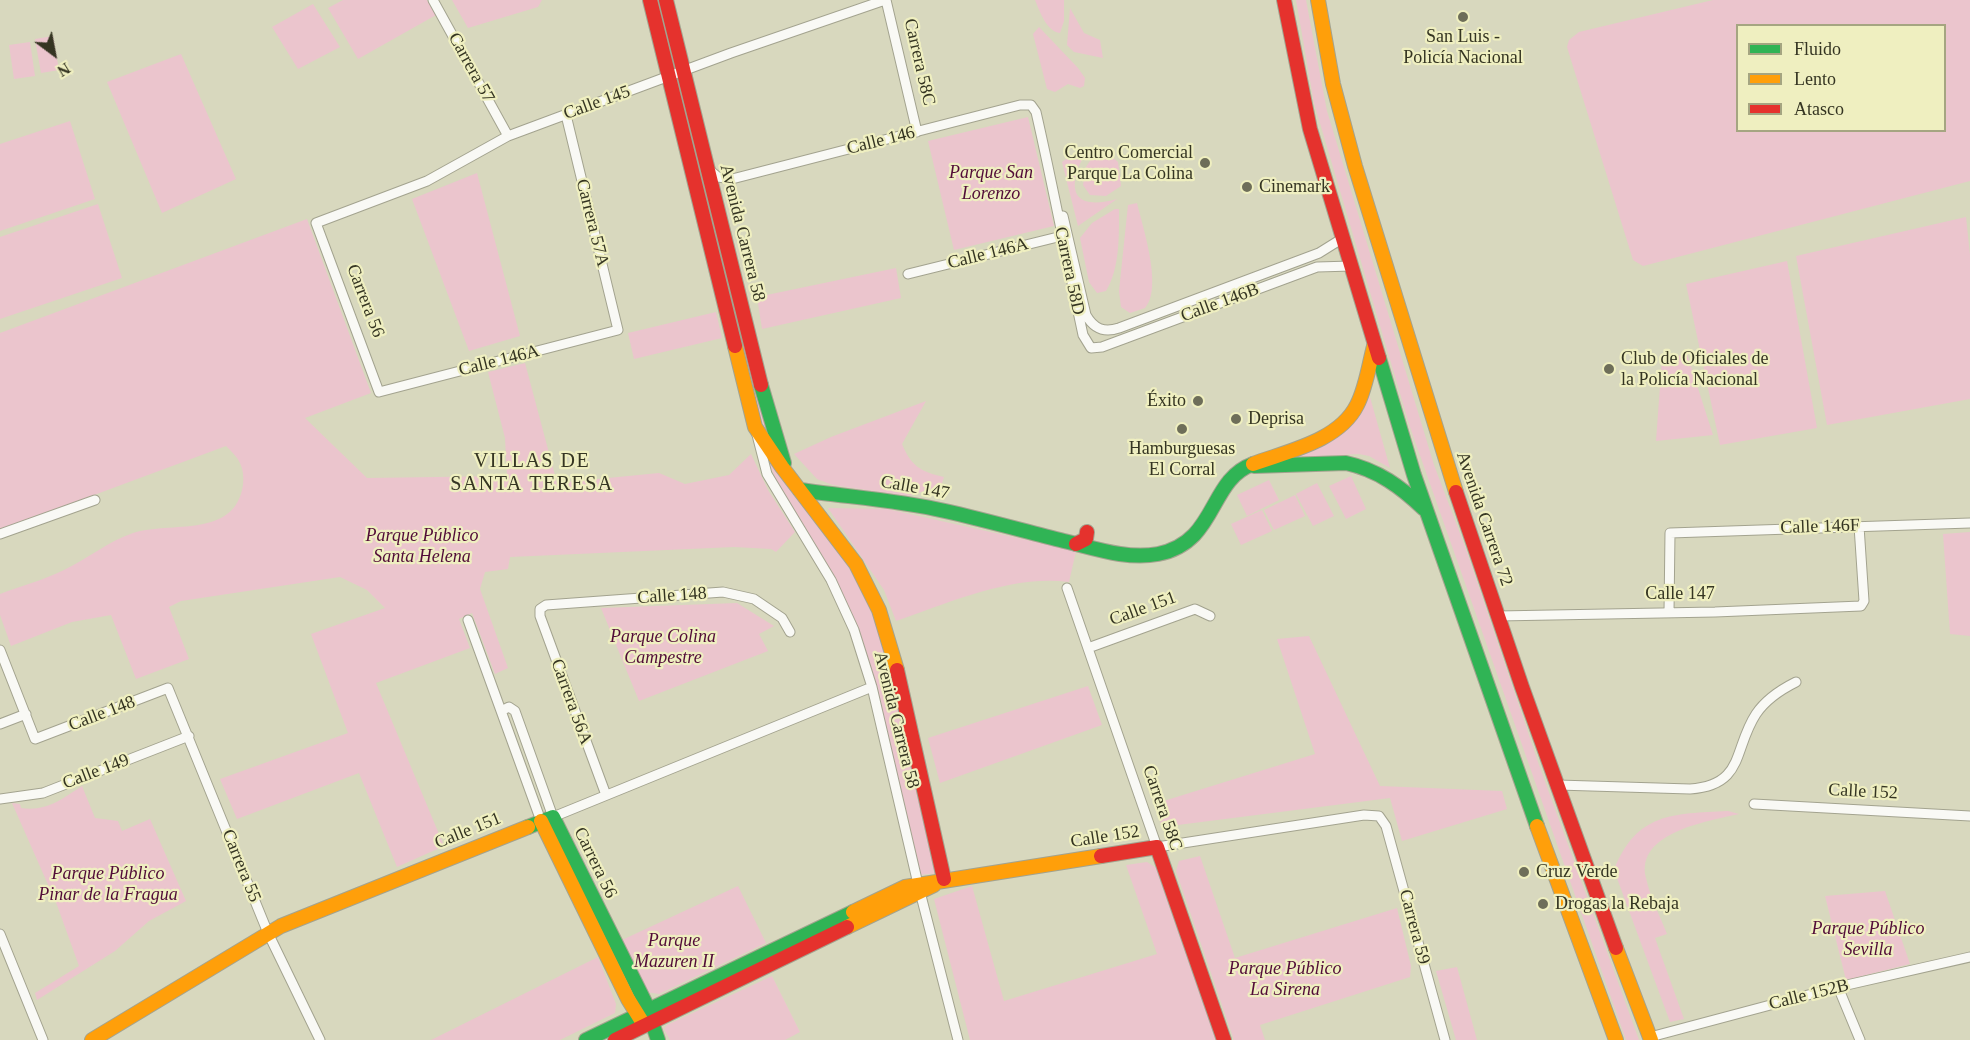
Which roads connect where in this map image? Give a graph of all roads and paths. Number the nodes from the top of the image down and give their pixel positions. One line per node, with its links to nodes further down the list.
1 (433, 0): 12 (street, Carrera 57)
2 (651, 0): 8 (main road, Avenida Carrera 58)
3 (666, 0): 7 (main road, Avenida Carrera 58)
4 (886, 0): 7 (street, Calle 145); 11 (street, Carrera 58C)
5 (1284, 0): 18 (main road)
6 (1318, 0): 41 (main road, Avenida Carrera 72)
7 (683, 72): 8 (street, Calle 145); 13 (main road, Avenida Carrera 58)
8 (669, 77): 10 (street, Calle 145); 28 (main road, Avenida Carrera 58)
9 (1031, 105): 11 (street, Calle 146); 17 (street, Carrera 58D)
10 (566, 115): 12 (street, Calle 145); 24 (street, Carrera 57A)
11 (917, 132): 14 (street, Calle 146)
12 (508, 136): 16 (street, Calle 145)
13 (707, 168): 14 (street); 15 (main road, Avenida Carrera 58)
14 (732, 179): 15 (street)
15 (715, 199): 30 (main road, Avenida Carrera 58)
16 (316, 223): 27 (street, Carrera 56)
17 (1064, 235): 21 (street, Calle 146A); 23 (street, Carrera 58D); 26 (street, Carrera 58D)
18 (1343, 238): 19 (street, Calle 146B); 20 (main road)
19 (1292, 264): 22 (street); 23 (street, Calle 146B)
20 (1352, 266): 22 (street, Calle 146B); 25 (main road)
21 (908, 274)
22 (1295, 275): 26 (street, Calle 146B)
23 (1098, 329)
24 (618, 330): 27 (street, Calle 146A)
25 (1375, 344): 29 (main road); 33 (main road)
26 (1090, 348)
27 (379, 392)
28 (755, 426): 30 (main road, Avenida Carrera 58); 47 (street, Avenida Carrera 58)
29 (1243, 466): 31 (main road, Calle 147); 33 (main road)
30 (788, 474): 31 (main road, Avenida Carrera 58)
31 (800, 490): 60 (main road, Avenida Carrera 58)
32 (95, 500): 36 (street)
33 (1428, 513): 77 (main road)
34 (1970, 523): 35 (street, Calle 146F)
35 (1859, 526): 39 (street, Calle 146F); 39 (street, Calle 147)
36 (0, 534)
37 (1067, 588): 44 (street, Carrera 58C)
38 (540, 609): 43 (street, Calle 148); 53 (street, Carrera 56A)
39 (1669, 612): 41 (street, Calle 147)
40 (1210, 616): 44 (street, Calle 151)
41 (1498, 616): 52 (main road, Avenida Carrera 72)
42 (468, 620): 58 (street, Carrera 56)
43 (790, 633)
44 (1088, 648): 59 (street, Carrera 58C)
45 (0, 650): 49 (street)
46 (1796, 682): 52 (street)
47 (872, 687): 53 (street, Calle 151); 61 (street, Avenida Carrera 58)
48 (168, 688): 49 (street, Calle 148); 51 (street, Carrera 55)
49 (26, 714): 50 (street)
50 (0, 724)
51 (189, 736): 54 (street, Calle 149); 63 (street, Carrera 55)
52 (1558, 785): 67 (main road, Avenida Carrera 72)
53 (606, 795): 58 (street, Calle 151)
54 (0, 799)
55 (1754, 804): 57 (street, Calle 152)
56 (1378, 816): 59 (street, Calle 152); 76 (street, Carrera 59)
57 (1970, 816)
58 (547, 819): 63 (main road, Calle 151); 66 (main road, Carrera 56)
59 (1156, 847): 60 (main road, Calle 152); 75 (main road, Carrera 58C)
60 (944, 879): 61 (main road, Calle 152)
61 (919, 889): 66 (main road, Calle 152); 74 (street, Avenida Carrera 58)
62 (0, 933): 68 (street)
63 (268, 933): 69 (main road, Calle 151); 70 (street, Carrera 55)
64 (1970, 957): 65 (street, Calle 152B)
65 (1838, 987): 67 (street, Calle 152B); 78 (street)
66 (645, 1018): 71 (main road, Calle 152); 72 (main road, Calle 152); 73 (main road, Carrera 56)
67 (1650, 1039)
68 (43, 1040)
69 (92, 1040)
70 (320, 1040)
71 (586, 1040)
72 (615, 1040)
73 (657, 1040)
74 (958, 1040)
75 (1224, 1040)
76 (1445, 1040)
77 (1616, 1040)
78 (1860, 1040)

